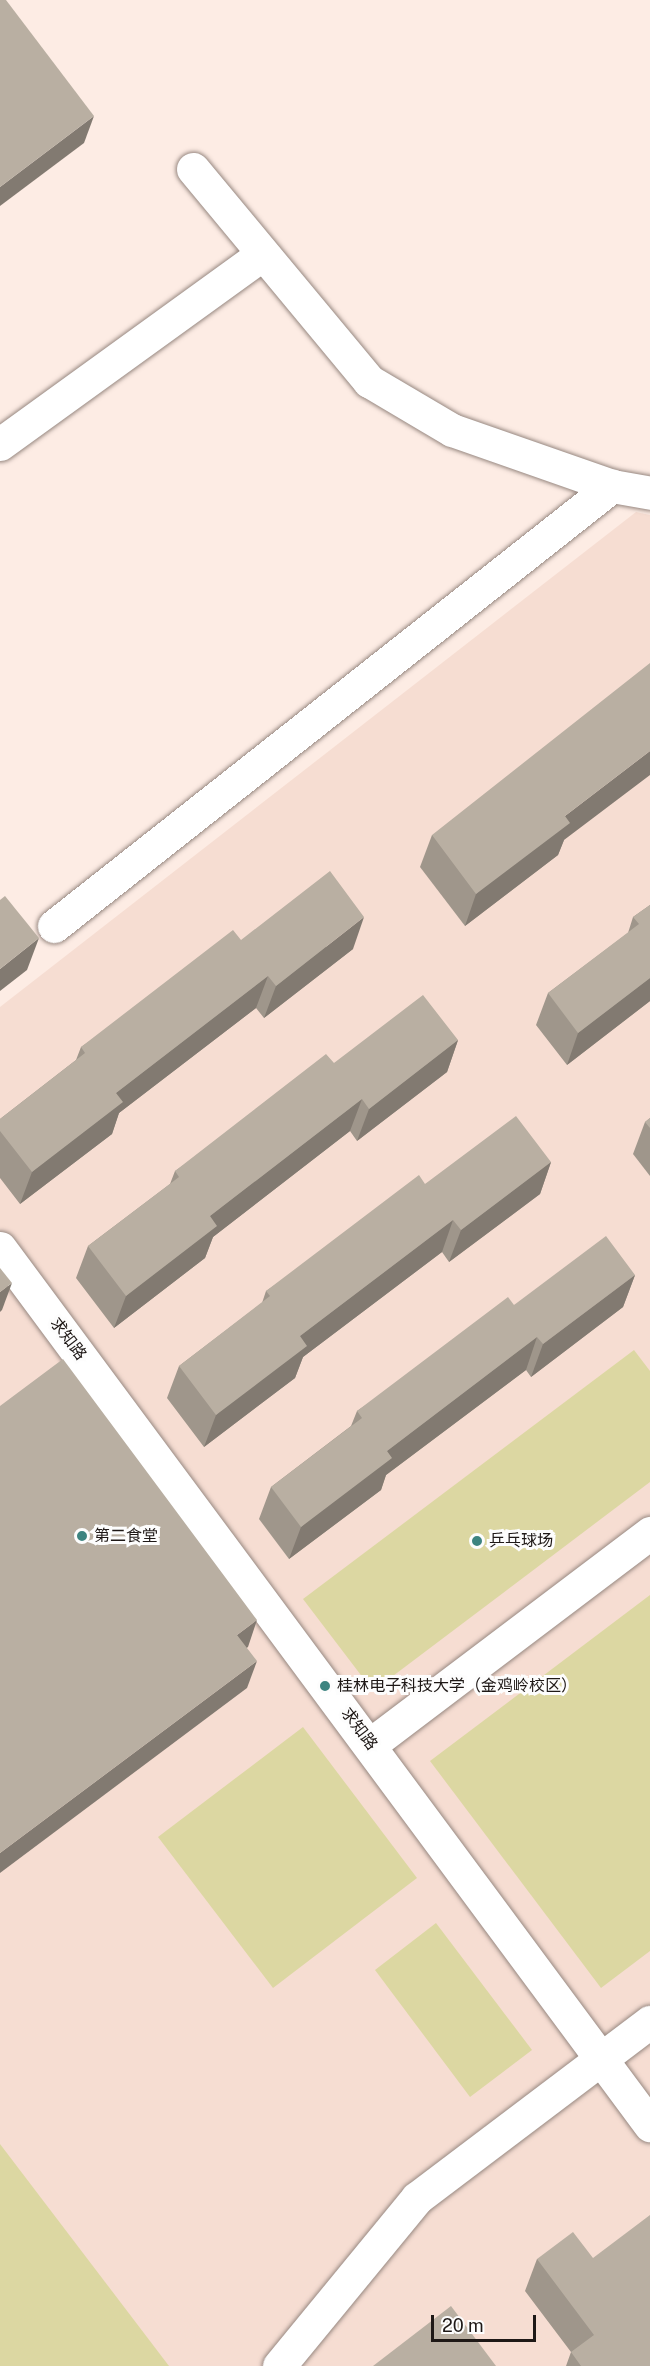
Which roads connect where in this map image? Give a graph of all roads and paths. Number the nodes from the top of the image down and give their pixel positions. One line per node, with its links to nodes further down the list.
1 (193, 169): 2 (street)
2 (262, 254): 3 (street); 4 (street)
3 (0, 444)
4 (612, 486): 5 (street); 6 (street)
5 (650, 493)
6 (54, 926)
7 (0, 1248): 9 (street, 求知路)
8 (650, 1533): 9 (street)
9 (370, 1744): 11 (street, 求知路)
10 (650, 2022): 11 (street)
11 (600, 2059): 12 (street, 求知路); 13 (street)
12 (650, 2125)
13 (279, 2366)

